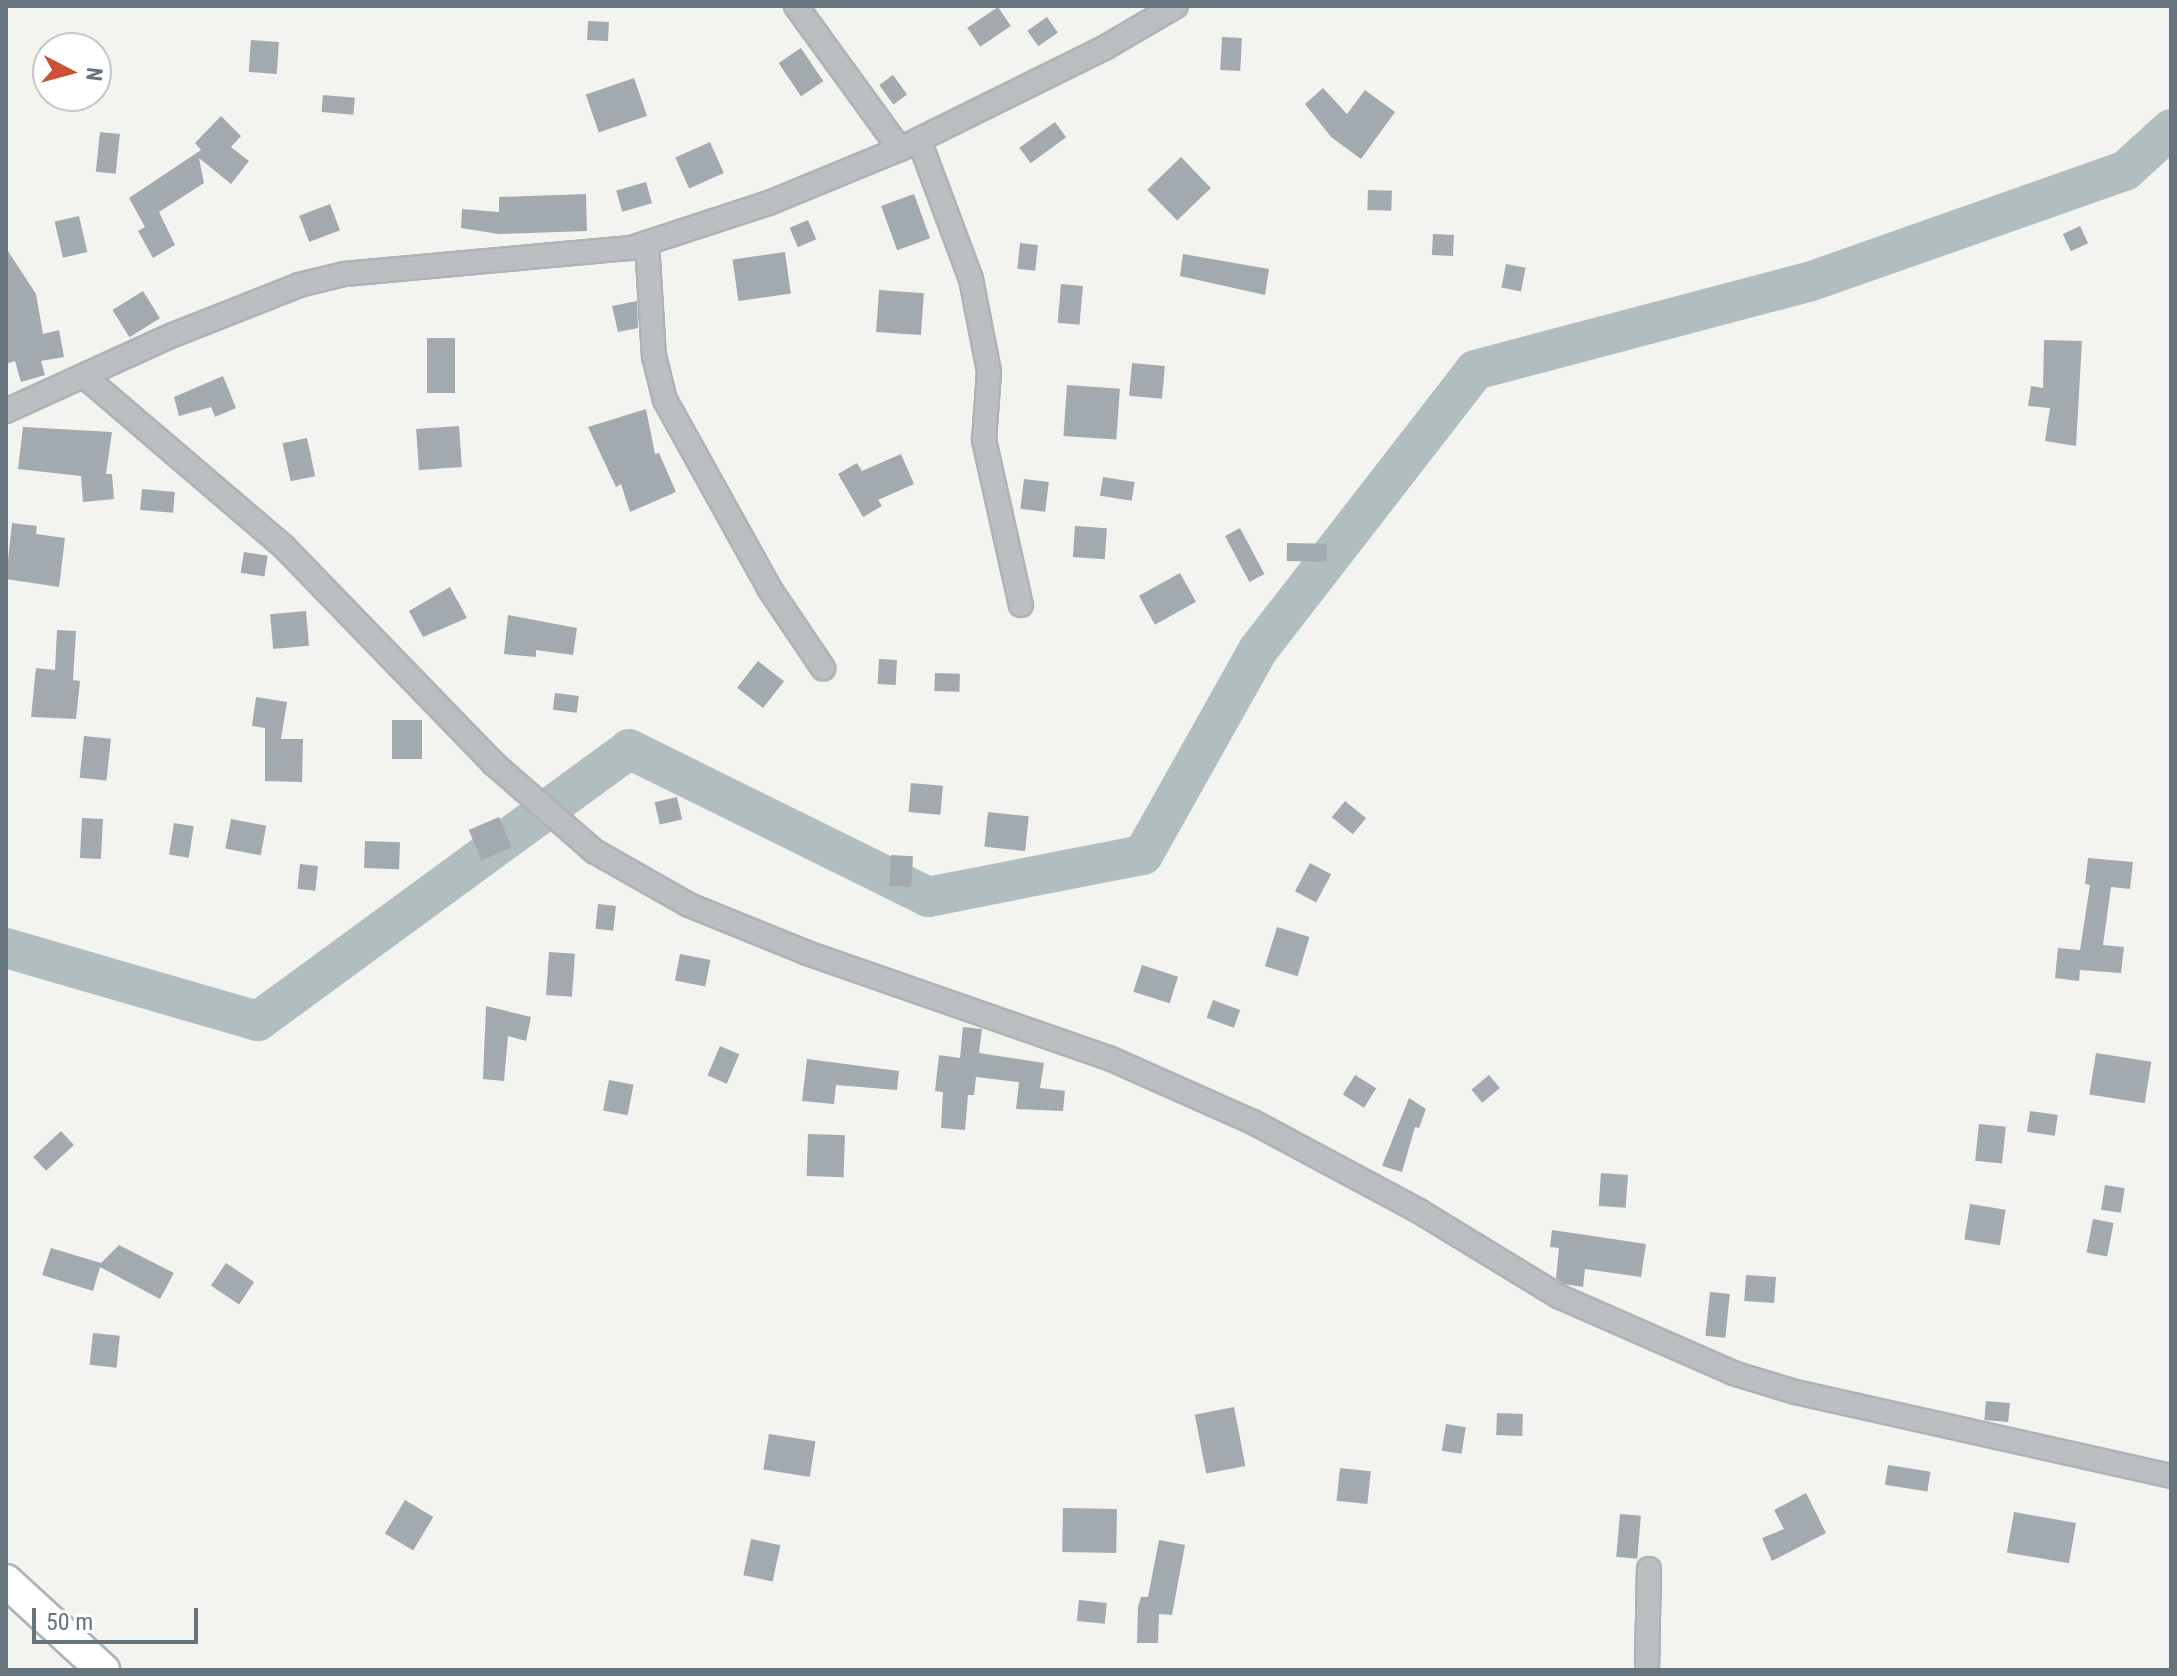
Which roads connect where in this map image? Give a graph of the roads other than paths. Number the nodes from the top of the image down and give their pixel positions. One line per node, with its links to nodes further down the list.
1 (796, 6): 3 (street)
2 (1176, 6): 3 (street)
3 (910, 144): 4 (street); 7 (street)
4 (647, 243): 5 (street); 8 (street)
5 (84, 376): 6 (street); 9 (street)
6 (6, 411)
7 (1021, 605)
8 (823, 668)
9 (2171, 1476)
10 (1649, 1569): 13 (street)
11 (6, 1581): 12 (street)
12 (103, 1670)
13 (1647, 1670)

